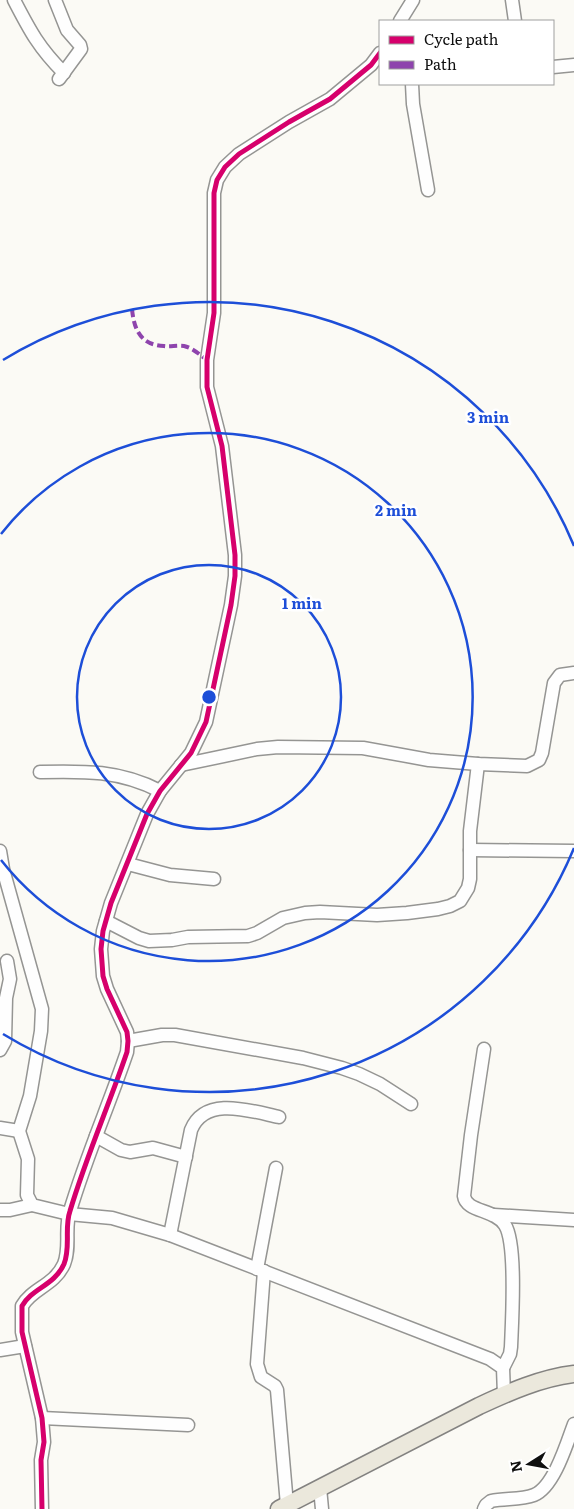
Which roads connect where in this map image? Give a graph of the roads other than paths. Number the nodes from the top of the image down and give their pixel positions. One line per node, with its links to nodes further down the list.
1 (14, 0): 2 (street)
2 (55, 0)
3 (413, 0): 5 (street)
4 (512, 0): 6 (street)
5 (401, 20)
6 (514, 20)
7 (379, 54): 14 (street)
8 (574, 65): 9 (street)
9 (554, 66)
10 (412, 85): 11 (street)
11 (428, 190)
12 (574, 673): 13 (street)
13 (478, 764): 14 (street); 17 (street)
14 (181, 766): 16 (street)
15 (40, 772): 16 (street)
16 (160, 791): 20 (street)
17 (470, 850): 19 (street); 22 (street)
18 (0, 851): 23 (street)
19 (574, 851)
20 (128, 864): 21 (street); 22 (street)
21 (214, 879)
22 (106, 921): 25 (street)
23 (26, 954): 24 (street); 31 (street)
24 (3, 963): 27 (street)
25 (128, 1041): 28 (street); 32 (street)
26 (484, 1049): 38 (street)
27 (0, 1050)
28 (411, 1104)
29 (279, 1117): 33 (street)
30 (0, 1128): 31 (street)
31 (19, 1131): 35 (street)
32 (96, 1136): 33 (street); 37 (street)
33 (186, 1157): 40 (street)
34 (276, 1168): 41 (street)
35 (36, 1206): 36 (street); 37 (street)
36 (0, 1210)
37 (64, 1213): 40 (street); 42 (street)
38 (494, 1215): 39 (street); 44 (street)
39 (574, 1220)
40 (170, 1235): 41 (street)
41 (260, 1270): 44 (street); 51 (street)
42 (25, 1346): 43 (street); 47 (street)
43 (0, 1350)
44 (503, 1368): 46 (street)
45 (574, 1374): 46 (main road)
46 (504, 1394): 50 (main road)
47 (42, 1418): 49 (street); 52 (street)
48 (574, 1424): 54 (street)
49 (188, 1425)
50 (320, 1488): 51 (main road); 53 (street)
51 (283, 1507)
52 (42, 1509)
53 (322, 1509)
54 (484, 1509)

